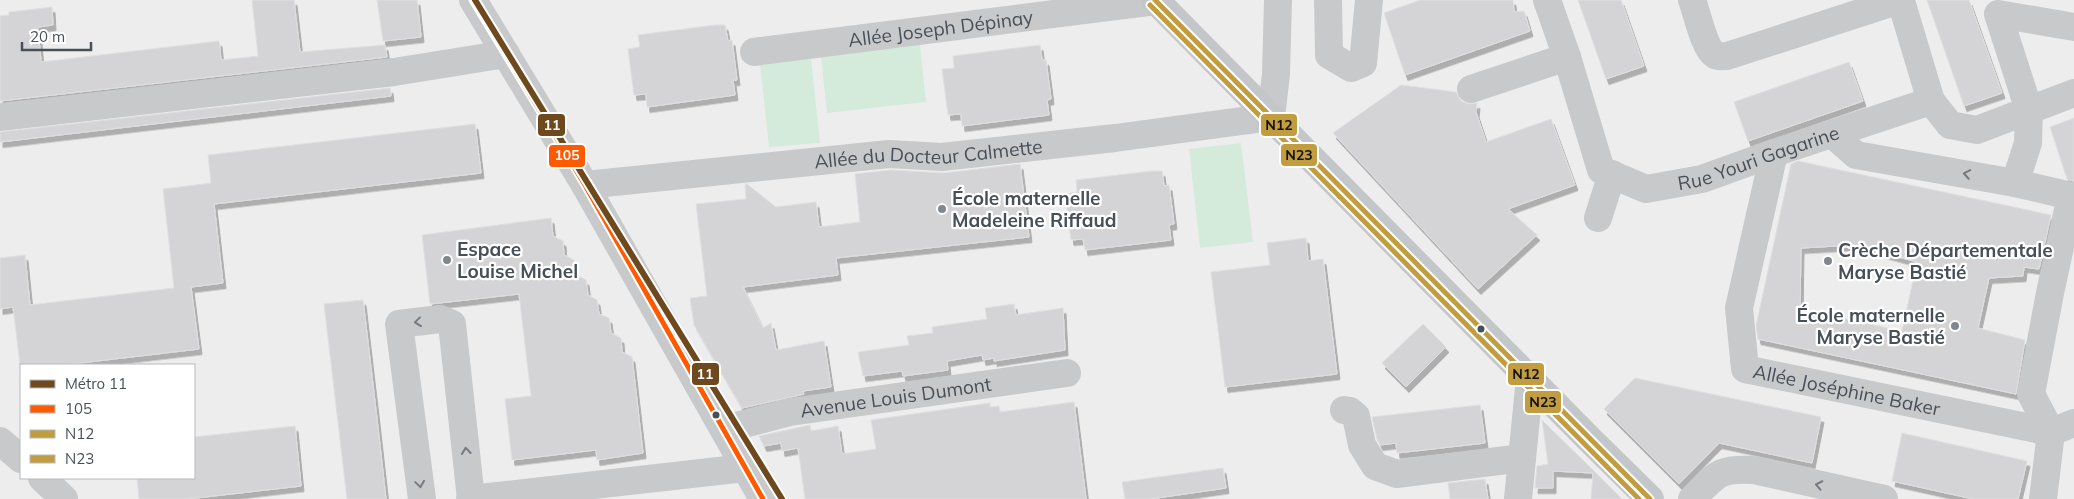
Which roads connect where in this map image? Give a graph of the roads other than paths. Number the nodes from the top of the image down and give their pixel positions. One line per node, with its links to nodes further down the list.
1 (473, 0): 11 (street)
2 (1278, 0): 18 (street)
3 (1328, 0): 4 (street)
4 (1369, 0)
5 (1547, 0): 12 (street, Rue Youri Gagarine)
6 (1692, 0): 7 (street)
7 (1900, 0): 15 (street)
8 (1156, 1): 10 (street, Allée Joseph Dépinay); 18 (main road)
9 (2074, 27): 16 (street)
10 (754, 52)
11 (506, 54): 17 (street); 23 (street)
12 (1567, 57): 13 (street); 21 (street, Rue Youri Gagarine)
13 (1471, 89)
14 (2074, 93): 16 (street)
15 (1931, 101): 16 (street); 19 (street, Rue Youri Gagarine)
16 (2029, 110): 22 (street)
17 (0, 117)
18 (1271, 117): 23 (street, Allée du Docteur Calmette); 27 (main road)
19 (1832, 134): 20 (street, Rue Youri Gagarine); 22 (street, one-way to 19)
20 (1774, 152): 21 (street, Rue Youri Gagarine); 29 (street, Allée Joséphine Baker)
21 (1612, 174): 25 (street)
22 (2015, 183): 24 (street)
23 (585, 185): 30 (street)
24 (2073, 197): 29 (street)
25 (1598, 218)
26 (1067, 373): 30 (street, Avenue Louis Dumont)
27 (1530, 378): 34 (street); 43 (main road)
28 (1344, 410): 34 (street)
29 (2062, 427): 46 (street)
30 (724, 429): 35 (street)
31 (20, 436): 32 (street)
32 (0, 441): 33 (street)
33 (20, 458)
34 (1522, 458): 42 (street)
35 (745, 468): 37 (street); 41 (street)
36 (43, 479): 38 (street)
37 (542, 495): 40 (street)
38 (64, 499)
39 (422, 499): 40 (street, one-way to 39)
40 (471, 499)
41 (763, 499)
42 (1518, 499)
43 (1650, 499)
44 (1692, 499): 45 (street, one-way to 44)
45 (1884, 499)
46 (2043, 499)

